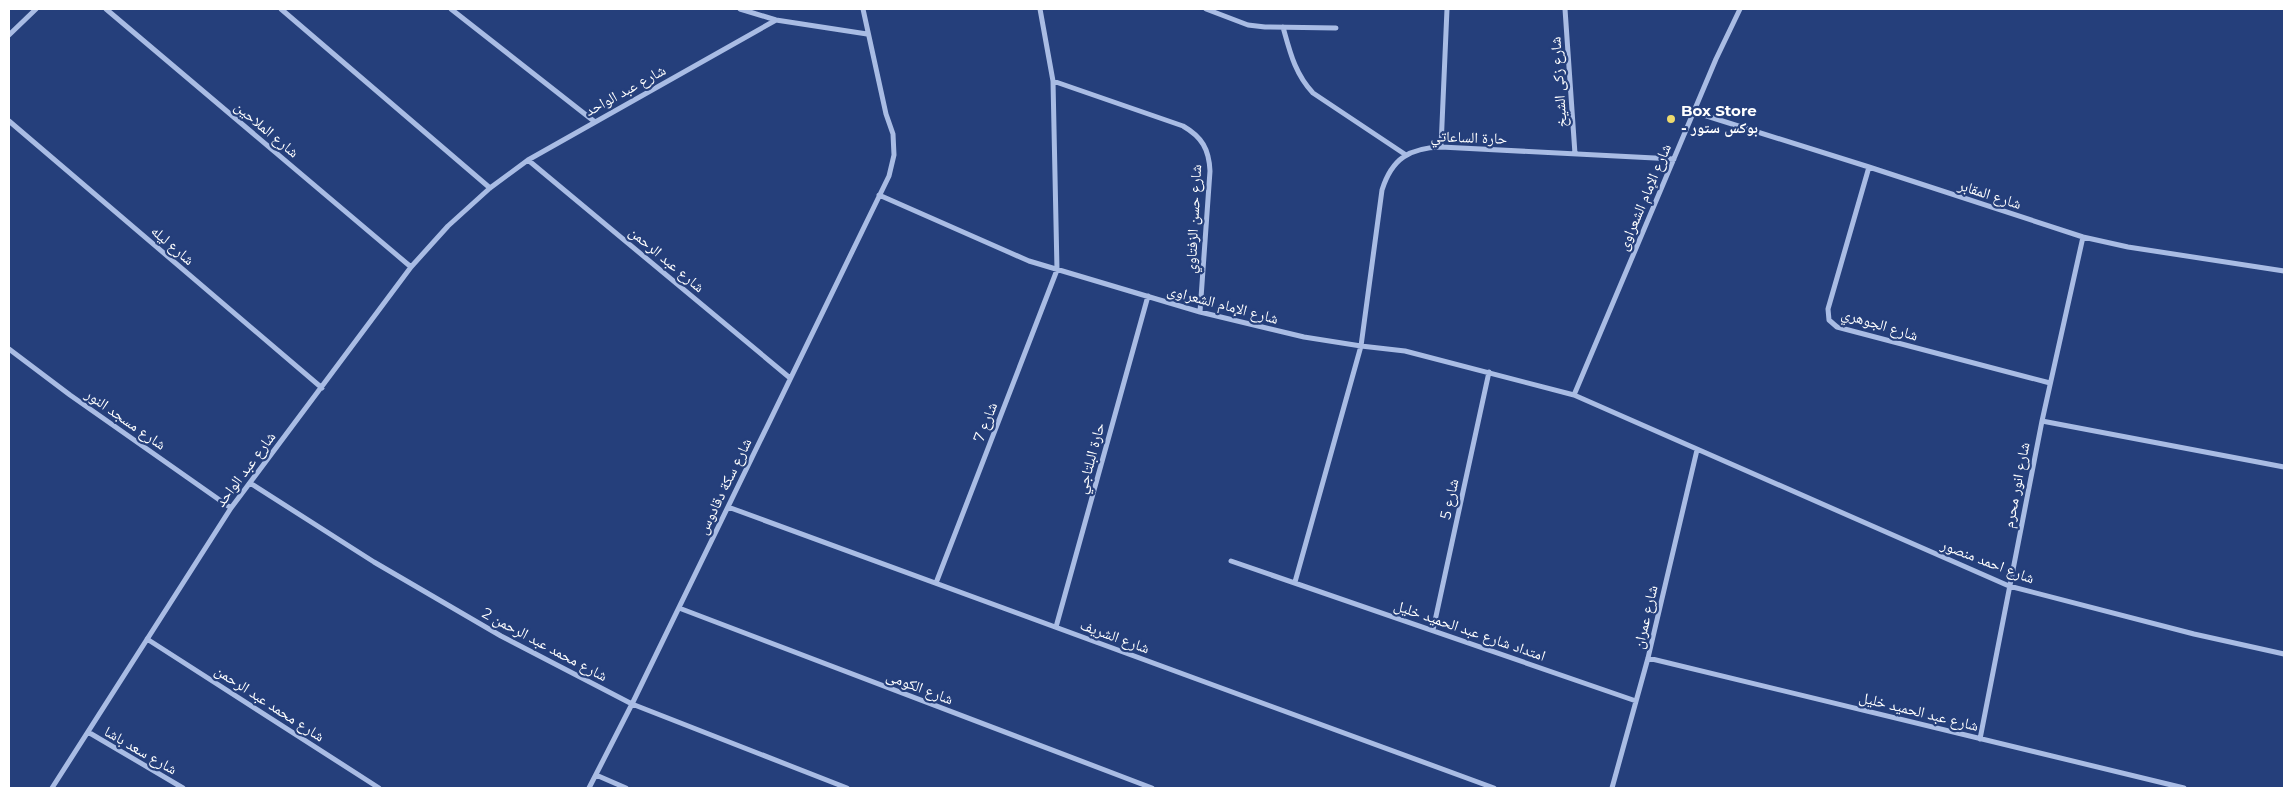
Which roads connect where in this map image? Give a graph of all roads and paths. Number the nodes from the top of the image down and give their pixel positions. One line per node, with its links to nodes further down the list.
1 (36, 9): 16 (street)
2 (106, 9): 30 (street, شارع الملاحين)
3 (281, 9): 27 (street)
4 (451, 9): 20 (street)
5 (740, 9): 12 (street)
6 (864, 9): 15 (street, شارع سكة دقادوس)
7 (1040, 9): 17 (street)
8 (1206, 9): 13 (street)
9 (1447, 9): 21 (street)
10 (1565, 9): 22 (street, شارع زكى الشيخ)
11 (1740, 9): 18 (street, شارع الإمام الشعراوى)
12 (776, 20): 15 (street); 20 (street, شارع عبد الواحد)
13 (1283, 27): 14 (street); 23 (street)
14 (1336, 28)
15 (868, 34): 28 (street, شارع سكة دقادوس)
16 (9, 35)
17 (1053, 81): 31 (street); 34 (street, شارع حسن الزفتاوي)
18 (1694, 112): 24 (street, شارع الإمام الشعراوى); 26 (street, شارع المقابر)
19 (9, 121): 40 (street, شارع ليله)
20 (595, 122): 25 (street, شارع عبد الواحد)
21 (1442, 147): 22 (street, حارة الساعاتي); 23 (street, حارة الساعاتي)
22 (1575, 154): 24 (street, حارة الساعاتي)
23 (1406, 155): 35 (street, حارة الساعاتي)
24 (1674, 159): 41 (street, شارع الإمام الشعراوى)
25 (528, 160): 27 (street, شارع عبد الواحد); 38 (street, شارع عبد الرحمن)
26 (1869, 167): 29 (street, شارع المقابر); 39 (street, شارع الجوهري)
27 (490, 188): 30 (street, شارع عبد الواحد)
28 (879, 195): 31 (street, شارع الإمام الشعراوى); 38 (street, شارع سكة دقادوس)
29 (2083, 237): 32 (street, شارع المقابر); 39 (street, شارع انور محرم)
30 (411, 267): 40 (street, شارع عبد الواحد)
31 (1057, 270): 33 (street, شارع الإمام الشعراوى); 50 (street, شارع 7)
32 (2284, 271)
33 (1148, 296): 34 (street, شارع الإمام الشعراوى); 53 (street, حارة البلتاجي)
34 (1200, 312): 35 (street, شارع الإمام الشعراوى)
35 (1361, 346): 37 (street, شارع الإمام الشعراوى); 49 (street)
36 (9, 349): 47 (street, شارع مسجد النور)
37 (1489, 372): 41 (street, شارع الإمام الشعراوى); 54 (street, شارع 5)
38 (790, 378): 46 (street, شارع سكة دقادوس)
39 (2050, 383): 42 (street, شارع انور محرم)
40 (322, 388): 45 (street, شارع عبد الواحد)
41 (1574, 395): 43 (street, شارع الإمام الشعراوى)
42 (2042, 421): 44 (street); 51 (street, شارع انور محرم)
43 (1697, 450): 51 (street, شارع احمد منصور); 57 (street, شارع عمران)
44 (2284, 467)
45 (250, 483): 47 (street, شارع عبد الواحد); 59 (street, شارع محمد عبد الرحمن 2)
46 (728, 507): 50 (street, شارع الشريف); 52 (street, شارع سكة دقادوس)
47 (231, 508): 55 (street, شارع عبد الواحد)
48 (1231, 561): 49 (street, امتداد شارع عبد الحميد خليل)
49 (1295, 582): 54 (street, امتداد شارع عبد الحميد خليل)
50 (936, 583): 53 (street, شارع الشريف)
51 (2009, 586): 56 (street, شارع احمد منصور); 61 (street, شارع انور محرم)
52 (679, 608): 59 (street, شارع سكة دقادوس); 69 (street, شارع الكومى)
53 (1056, 627): 70 (street, شارع الشريف)
54 (1433, 630): 58 (street, امتداد شارع عبد الحميد خليل)
55 (147, 639): 60 (street, شارع عبد الواحد); 65 (street, شارع محمد عبد الرحمن)
56 (2284, 654)
57 (1648, 658): 58 (street, شارع عمران); 61 (street, شارع عبد الحميد خليل)
58 (1636, 701): 71 (street, شارع عمران)
59 (632, 704): 62 (street, شارع سكة دقادوس); 68 (street, شارع محمد عبد الرحمن 2)
60 (88, 732): 63 (street, شارع عبد الواحد); 64 (street, شارع سعد باشا)
61 (1980, 739): 72 (street, شارع عبد الحميد خليل)
62 (596, 775): 66 (street, شارع سكة دقادوس); 67 (street)
63 (52, 788)
64 (183, 788)
65 (379, 788)
66 (589, 788)
67 (626, 788)
68 (847, 788)
69 (1152, 788)
70 (1494, 788)
71 (1612, 788)
72 (2184, 788)

